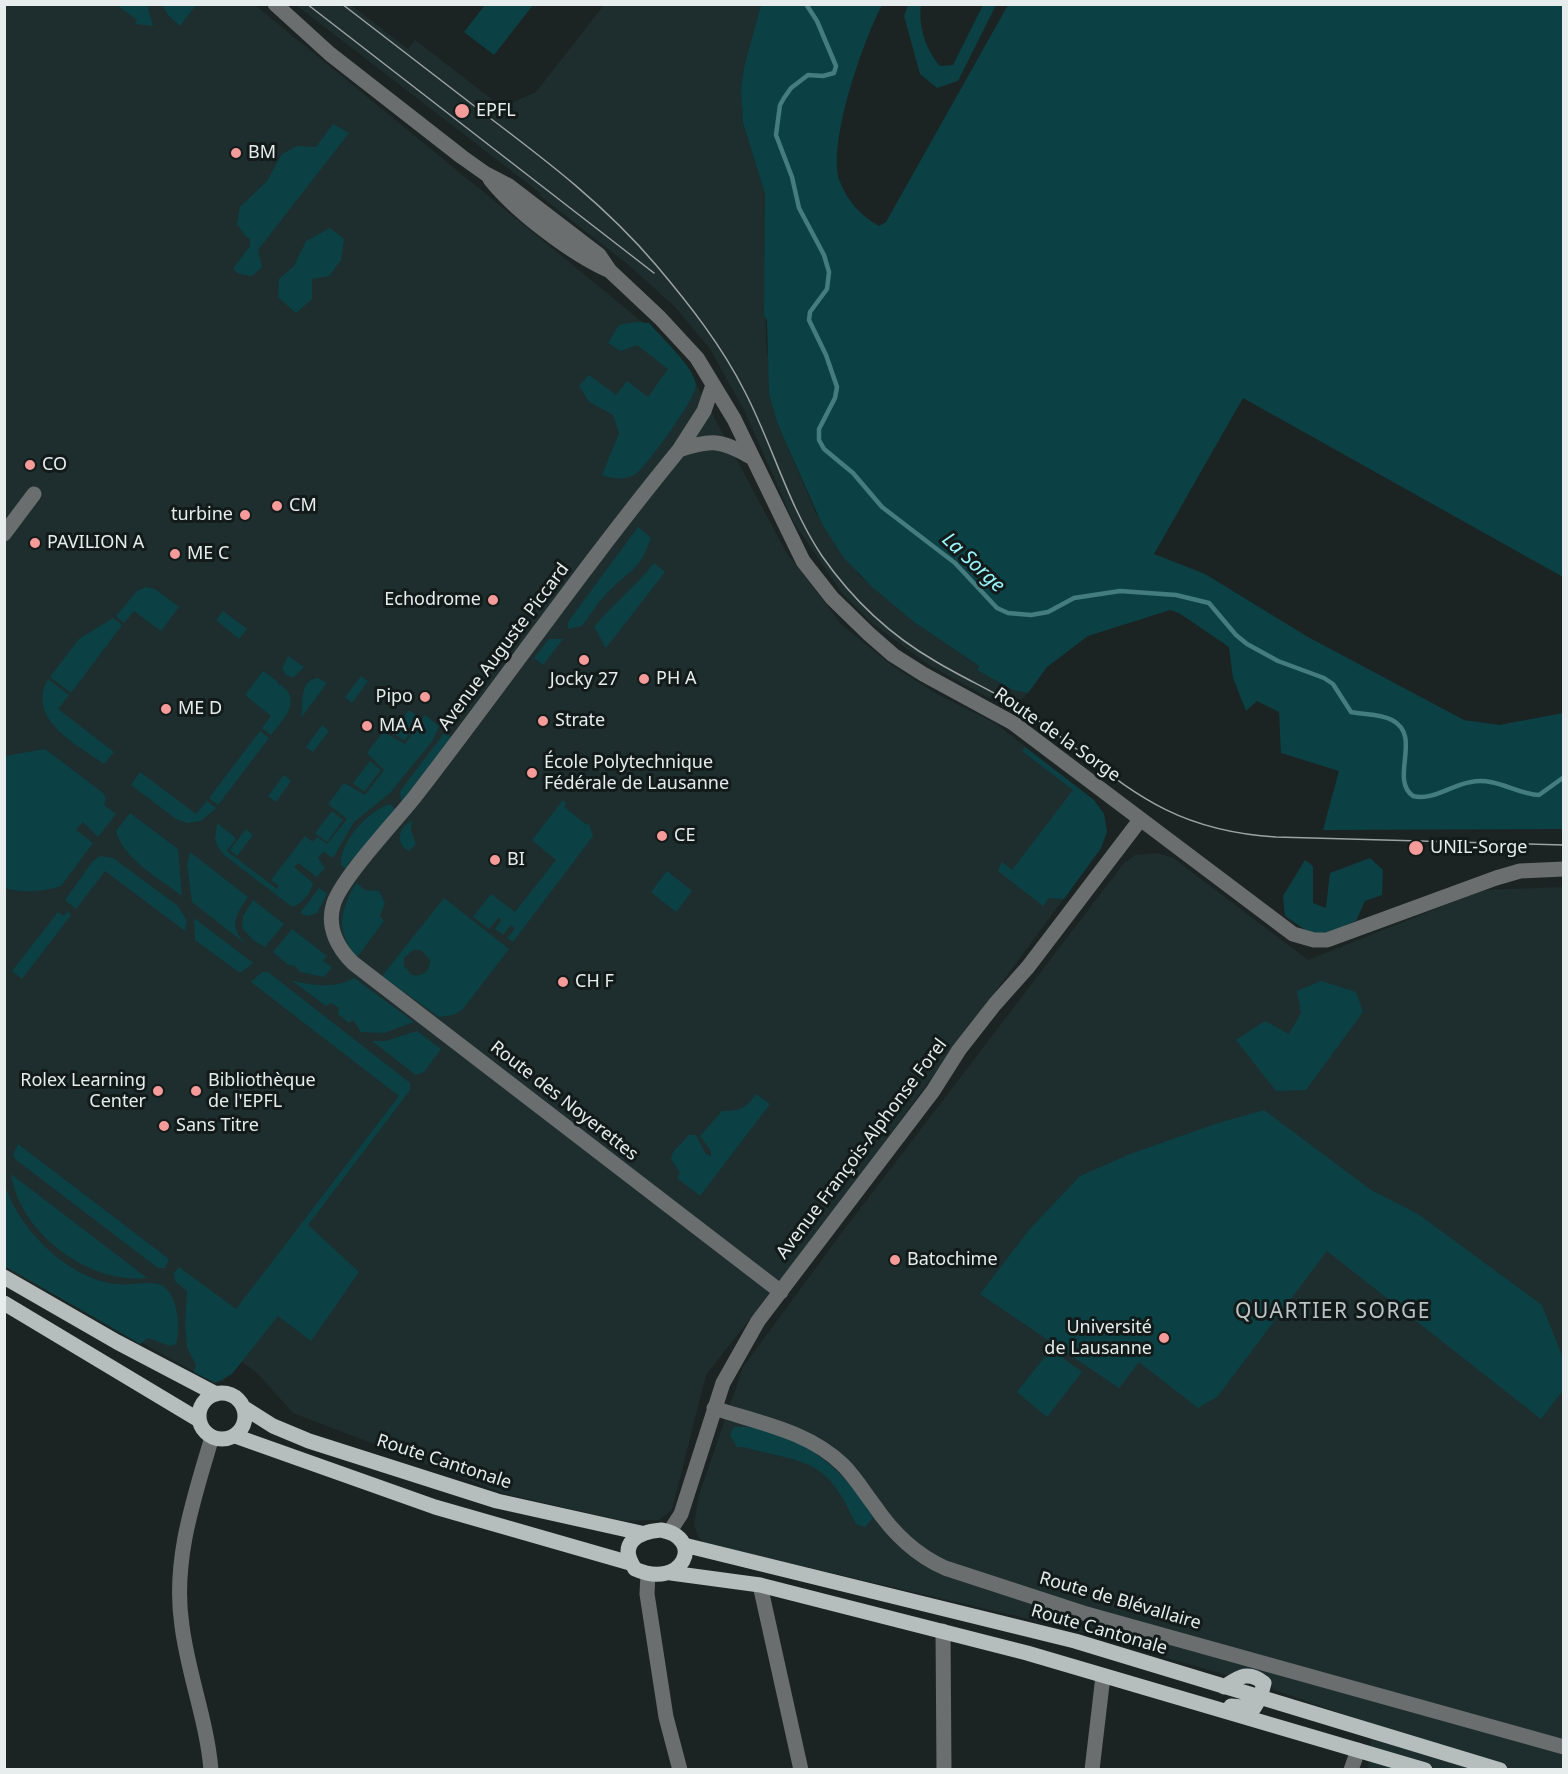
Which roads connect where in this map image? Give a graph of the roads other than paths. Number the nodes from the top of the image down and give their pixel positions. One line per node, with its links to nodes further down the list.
1 (275, 4): 2 (street, Route de la Sorge)
2 (713, 386): 3 (street, Avenue Auguste Piccard); 4 (street, Route de la Sorge)
3 (679, 450): 4 (street); 9 (street, Avenue Auguste Piccard)
4 (752, 457): 7 (street, Route de la Sorge)
5 (34, 494): 6 (street)
6 (4, 534)
7 (1140, 820): 8 (street, Route de la Sorge); 11 (street, Avenue François-Alphonse Forel)
8 (1563, 869)
9 (333, 932): 11 (street, Route des Noyerettes)
10 (4, 1277): 13 (main road)
11 (781, 1292): 15 (street, Avenue François-Alphonse Forel)
12 (4, 1304): 16 (main road)
13 (216, 1394): 14 (main road); 16 (main road)
14 (243, 1407): 17 (main road); 20 (main road, Route Cantonale)
15 (714, 1408): 19 (street, Avenue François-Alphonse Forel); 30 (street, Route de Blévallaire)
16 (199, 1419): 18 (main road)
17 (235, 1436): 18 (main road); 22 (main road)
18 (212, 1437): 32 (street)
19 (670, 1532): 20 (main road); 21 (main road)
20 (641, 1533): 22 (main road)
21 (684, 1545): 23 (main road); 29 (main road, Route Cantonale)
22 (630, 1563): 24 (main road)
23 (671, 1573): 24 (main road); 25 (main road)
24 (648, 1574): 33 (street)
25 (760, 1585): 26 (main road); 34 (street)
26 (943, 1632): 27 (main road); 35 (street)
27 (1103, 1676): 28 (main road); 36 (street)
28 (1173, 1697): 29 (main road); 31 (main road)
29 (1260, 1698): 39 (main road, Route Cantonale)
30 (1563, 1747)
31 (1358, 1750): 37 (street); 38 (main road)
32 (211, 1770)
33 (680, 1770)
34 (801, 1770)
35 (944, 1770)
36 (1092, 1770)
37 (1351, 1770)
38 (1425, 1770)
39 (1500, 1770)

